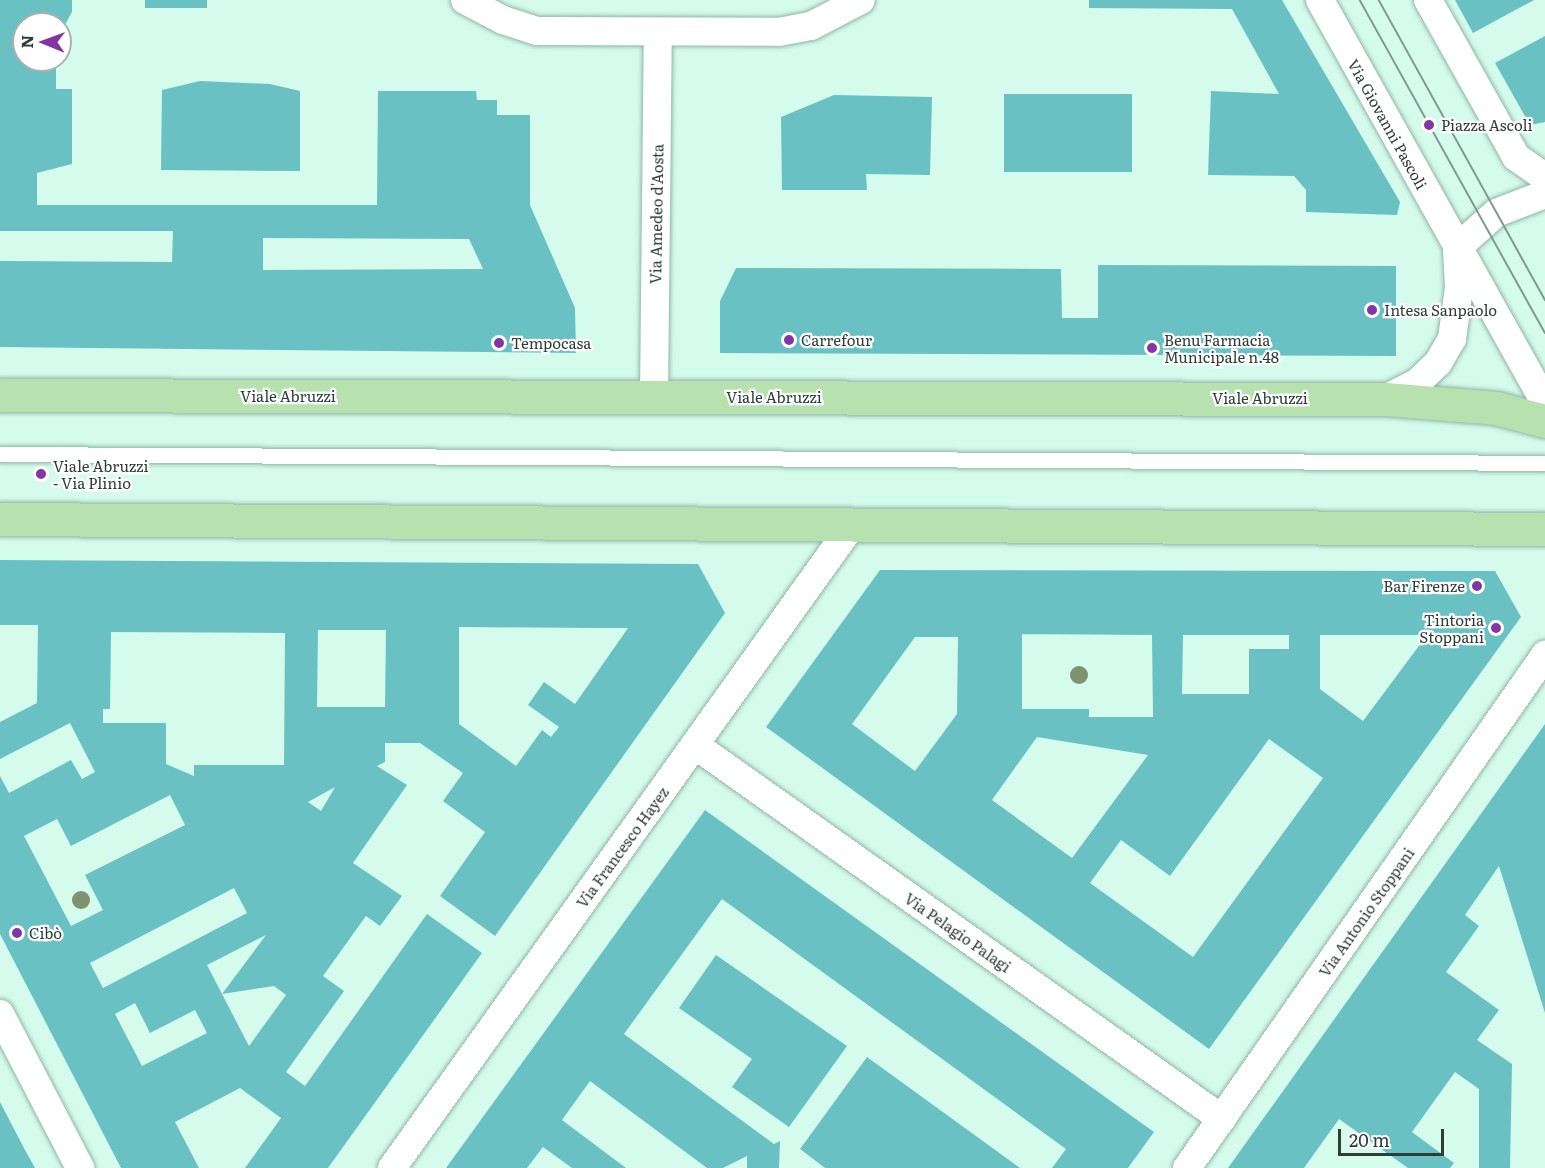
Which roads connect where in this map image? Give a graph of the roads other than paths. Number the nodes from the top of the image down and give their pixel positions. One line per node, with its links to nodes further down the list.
1 (465, 0): 5 (street)
2 (861, 0): 5 (street)
3 (1320, 0): 8 (street, Via Giovanni Pascoli)
4 (1428, 0): 6 (street)
5 (658, 32): 10 (street, Via Amedeo d'Aosta)
6 (1545, 177)
7 (1545, 194): 8 (street)
8 (1457, 248): 11 (street); 12 (street, Via Giovanni Pascoli)
9 (0, 395): 10 (main road, Viale Abruzzi)
10 (654, 397): 11 (main road, Viale Abruzzi)
11 (1385, 399): 13 (main road, Viale Abruzzi)
12 (1545, 402)
13 (1545, 421)
14 (0, 454): 15 (lane)
15 (1545, 463)
16 (0, 519): 17 (main road)
17 (852, 525): 18 (main road); 20 (street, Via Francesco Hayez)
18 (1545, 529)
19 (1545, 656): 22 (street, Via Antonio Stoppani)
20 (694, 745): 22 (street, Via Pelagio Palagi); 24 (street, Via Francesco Hayez)
21 (0, 1014): 23 (street)
22 (1222, 1119): 25 (street, Via Antonio Stoppani)
23 (80, 1168)
24 (392, 1168)
25 (1187, 1168)

